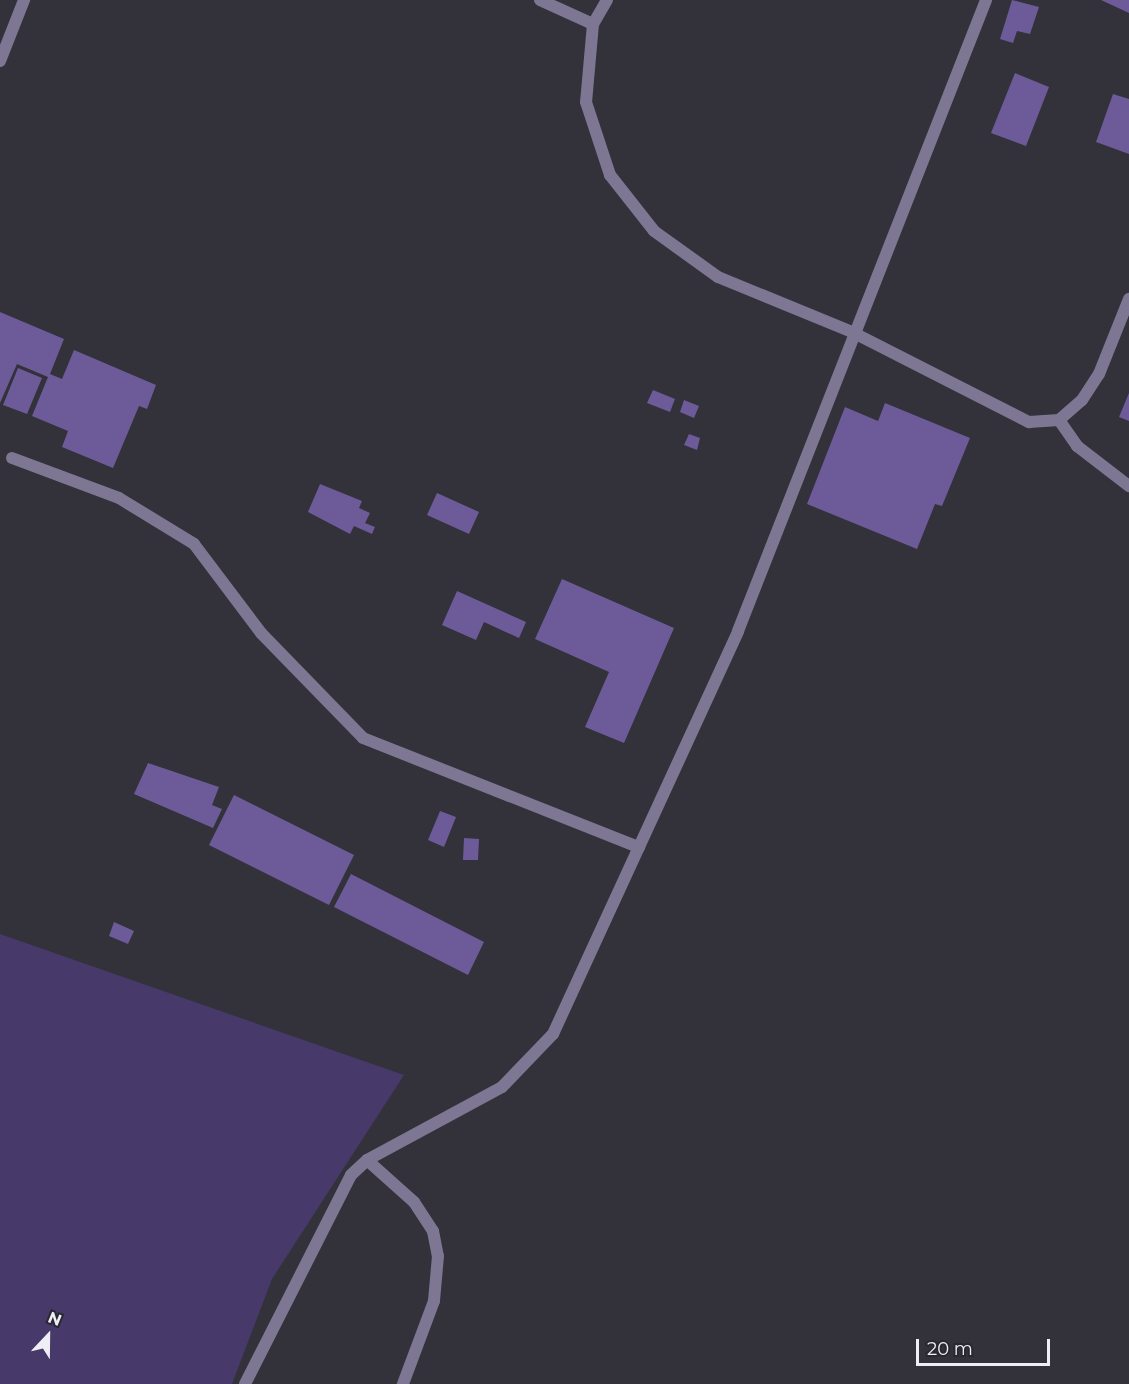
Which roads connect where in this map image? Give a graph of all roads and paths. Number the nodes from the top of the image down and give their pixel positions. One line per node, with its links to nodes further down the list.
1 (24, 0): 6 (street)
2 (540, 0): 5 (street)
3 (607, 0): 5 (street)
4 (986, 0): 8 (street)
5 (593, 24): 8 (street)
6 (0, 61)
7 (1129, 299): 9 (street)
8 (852, 332): 9 (street); 12 (street)
9 (1059, 420): 11 (street)
10 (12, 458): 12 (street)
11 (1129, 486)
12 (639, 847): 13 (street)
13 (367, 1160): 14 (street); 15 (street)
14 (245, 1384)
15 (403, 1384)

